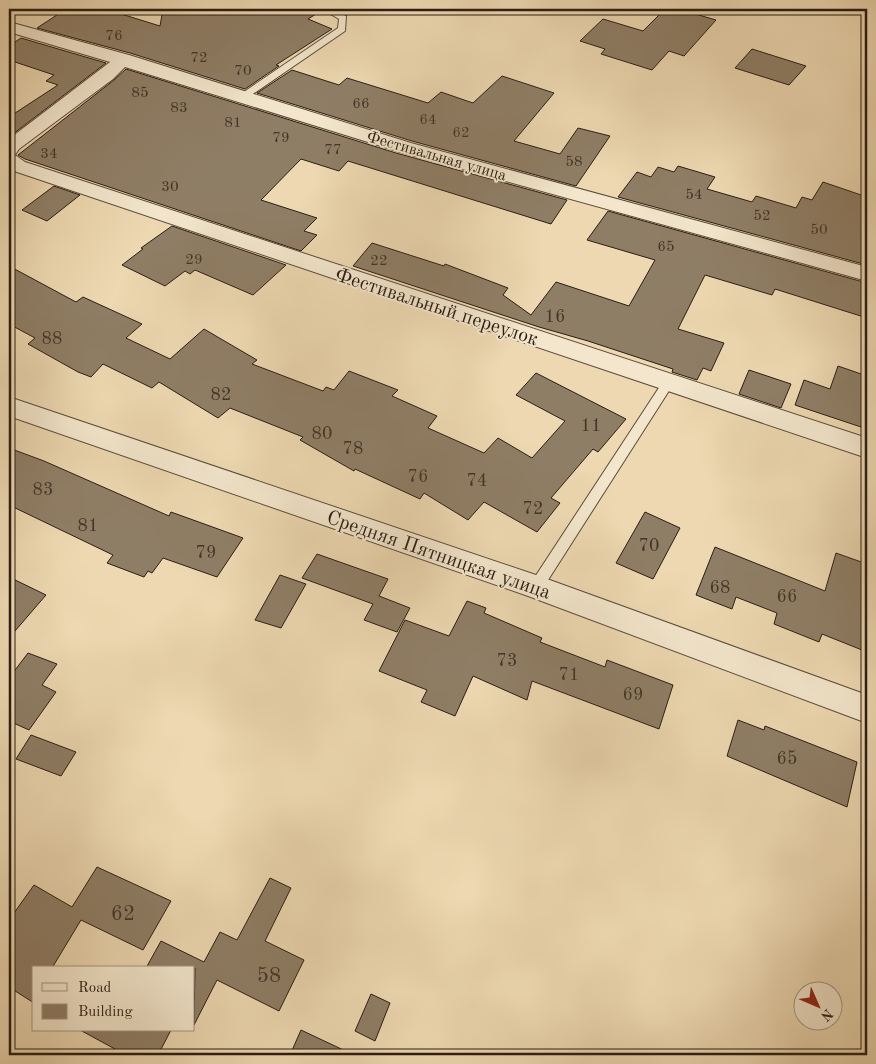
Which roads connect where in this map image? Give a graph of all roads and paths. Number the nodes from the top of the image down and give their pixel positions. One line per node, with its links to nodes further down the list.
1 (326, 9): 4 (lane)
2 (9, 27): 3 (street, Фестивальная улица)
3 (123, 59): 4 (street, Фестивальная улица); 5 (street)
4 (241, 98): 7 (street, Фестивальная улица)
5 (9, 151)
6 (9, 160): 8 (street, Фестивальный переулок)
7 (867, 274)
8 (668, 383): 10 (street, Фестивальный переулок); 11 (lane)
9 (9, 406): 11 (street, Средняя Пятницкая улица)
10 (867, 448)
11 (536, 588): 12 (street, Средняя Пятницкая улица)
12 (867, 709)

